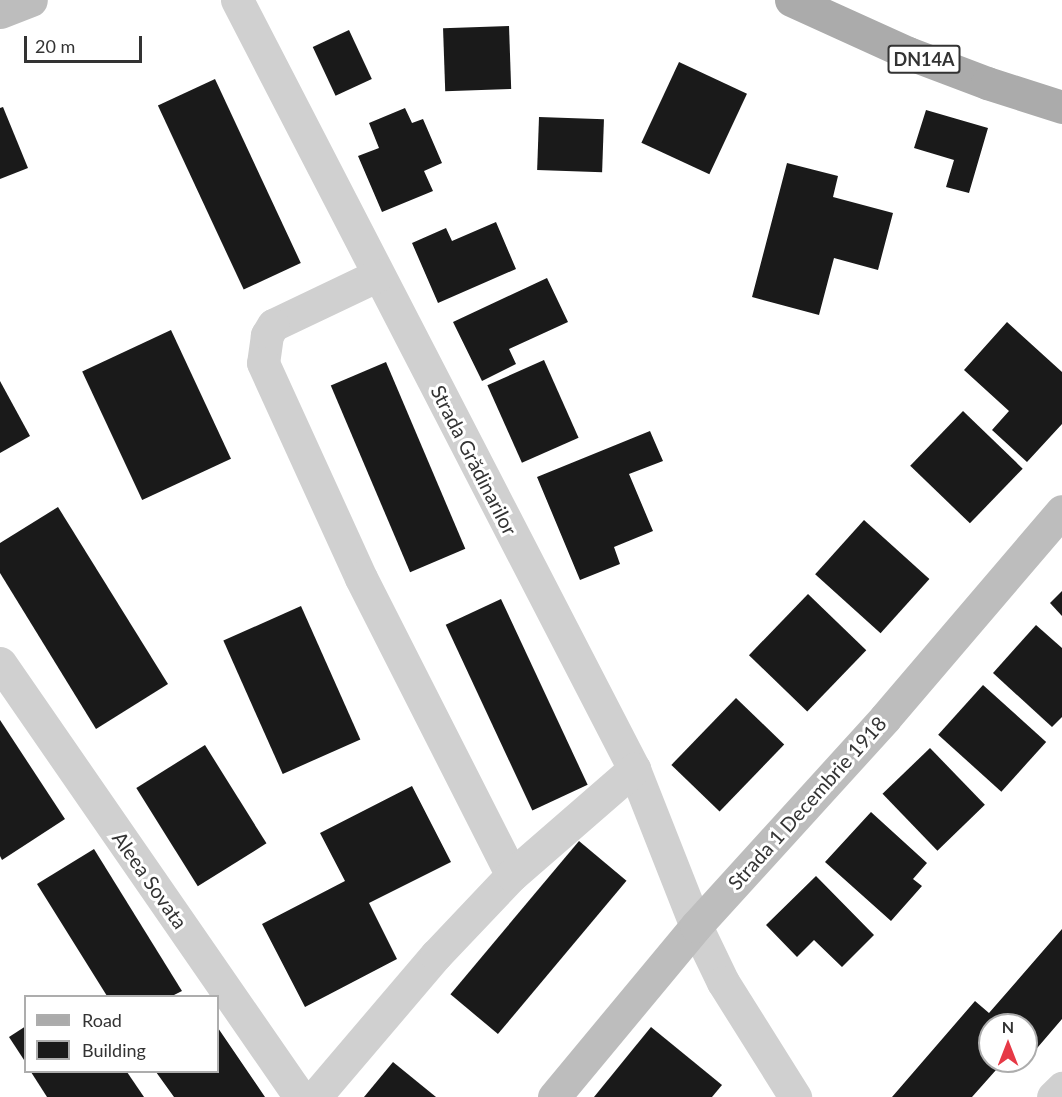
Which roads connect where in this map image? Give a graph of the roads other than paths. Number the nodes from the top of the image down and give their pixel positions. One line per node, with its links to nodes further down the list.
1 (31, 0): 4 (main road)
2 (237, 0): 6 (street, Strada Grădinarilor)
3 (791, 0): 5 (main road, DN14A)
4 (0, 12)
5 (1062, 107)
6 (378, 275): 9 (street, Strada Grădinarilor); 10 (street)
7 (1062, 511): 11 (main road, Strada 1 Decembrie 1918)
8 (0, 663): 13 (street, Aleea Sovata)
9 (634, 769): 10 (street); 11 (street, Strada Grădinarilor)
10 (512, 875): 14 (street)
11 (696, 926): 15 (main road, Strada 1 Decembrie 1918); 16 (street, Strada Grădinarilor)
12 (1062, 1088): 17 (street)
13 (300, 1097)
14 (315, 1097)
15 (554, 1097)
16 (795, 1097)
17 (1053, 1097)

